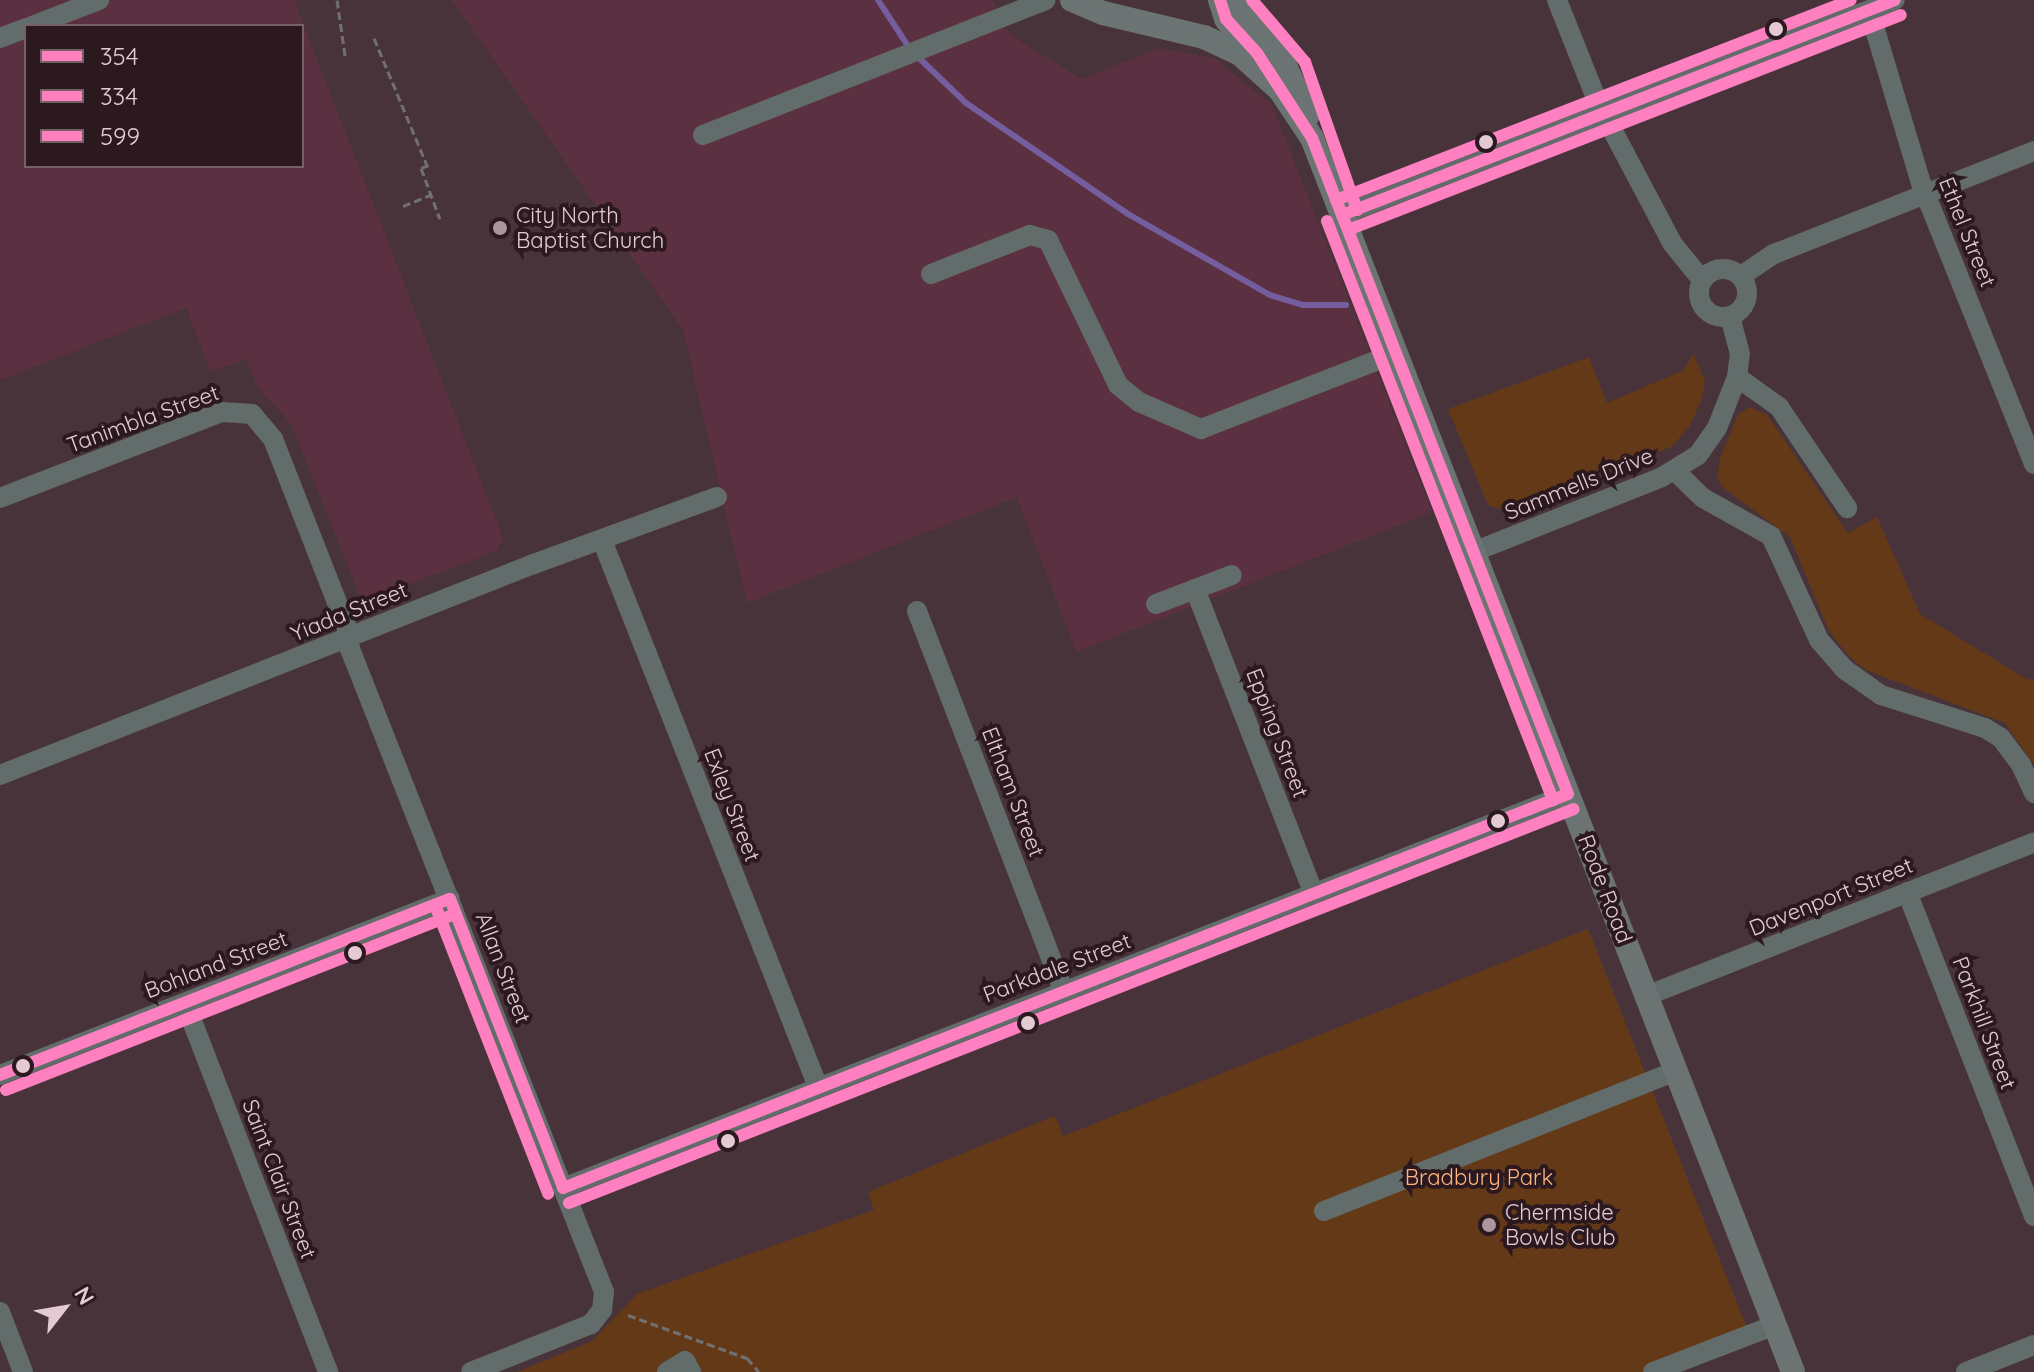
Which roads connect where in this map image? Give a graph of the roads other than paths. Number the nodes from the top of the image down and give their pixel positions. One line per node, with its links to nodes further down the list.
1 (99, 0): 8 (street)
2 (1045, 0): 14 (street)
3 (1072, 0): 9 (main road, Rode Road)
4 (1557, 0): 13 (street)
5 (1895, 0): 7 (street)
6 (1227, 2): 9 (main road); 12 (main road); 15 (main road, Rode Road)
7 (1870, 13): 13 (street); 17 (street, Ethel Street)
8 (37, 24)
9 (1154, 26): 12 (main road, Rode Road)
10 (24, 29): 11 (street)
11 (0, 38)
12 (1280, 90): 15 (main road, Rode Road)
13 (1604, 112): 18 (street); 21 (street)
14 (703, 135)
15 (1312, 138): 18 (main road, Rode Road)
16 (2034, 151): 17 (street)
17 (1926, 194): 20 (street); 25 (street, Ethel Street)
18 (1342, 215): 23 (main road, Rode Road)
19 (931, 274): 23 (street)
20 (1741, 276): 21 (street); 22 (street)
21 (1702, 280): 22 (street)
22 (1730, 317): 24 (street)
23 (1396, 353): 31 (main road, Rode Road)
24 (1737, 377): 26 (street); 29 (street)
25 (2034, 464)
26 (1675, 471): 31 (street, Sammells Drive); 38 (street, Sammells Drive)
27 (717, 497): 30 (street, Yiada Street)
28 (0, 498): 36 (street, Tanimbla Street)
29 (1847, 508)
30 (602, 540): 36 (street, Yiada Street); 49 (street, Exley Street)
31 (1473, 552): 39 (main road, Rode Road)
32 (1232, 575): 33 (street)
33 (1195, 589): 34 (street); 42 (street, Epping Street)
34 (1156, 604)
35 (917, 611): 44 (street, Eltham Street)
36 (349, 639): 37 (street, Yiada Street); 43 (street, Allan Street)
37 (0, 775)
38 (2034, 793)
39 (1568, 794): 42 (street, Parkdale Street); 45 (main road, Rode Road)
40 (2034, 842): 41 (street, Davenport Street)
41 (1907, 892): 45 (street, Davenport Street); 52 (street, Parkhill Street)
42 (1314, 894): 44 (street, Parkdale Street)
43 (450, 899): 46 (street, Bohland Street); 50 (street, Allan Street)
44 (1064, 991): 49 (street, Parkdale Street)
45 (1646, 996): 47 (main road, Rode Road)
46 (185, 1003): 48 (street, Bohland Street); 58 (street, Saint Clair Street)
47 (1675, 1071): 51 (street); 54 (main road, Rode Road)
48 (0, 1075)
49 (818, 1087): 50 (street, Parkdale Street)
50 (563, 1188): 56 (street, Allan Street)
51 (1324, 1211)
52 (2034, 1216)
53 (0, 1312): 57 (street)
54 (1775, 1325): 62 (street); 63 (main road, Rode Road)
55 (2034, 1345): 64 (street)
56 (509, 1365): 59 (street)
57 (23, 1372)
58 (328, 1372)
59 (471, 1372)
60 (667, 1372): 61 (street)
61 (691, 1372)
62 (1653, 1372)
63 (1793, 1372)
64 (1966, 1372)

